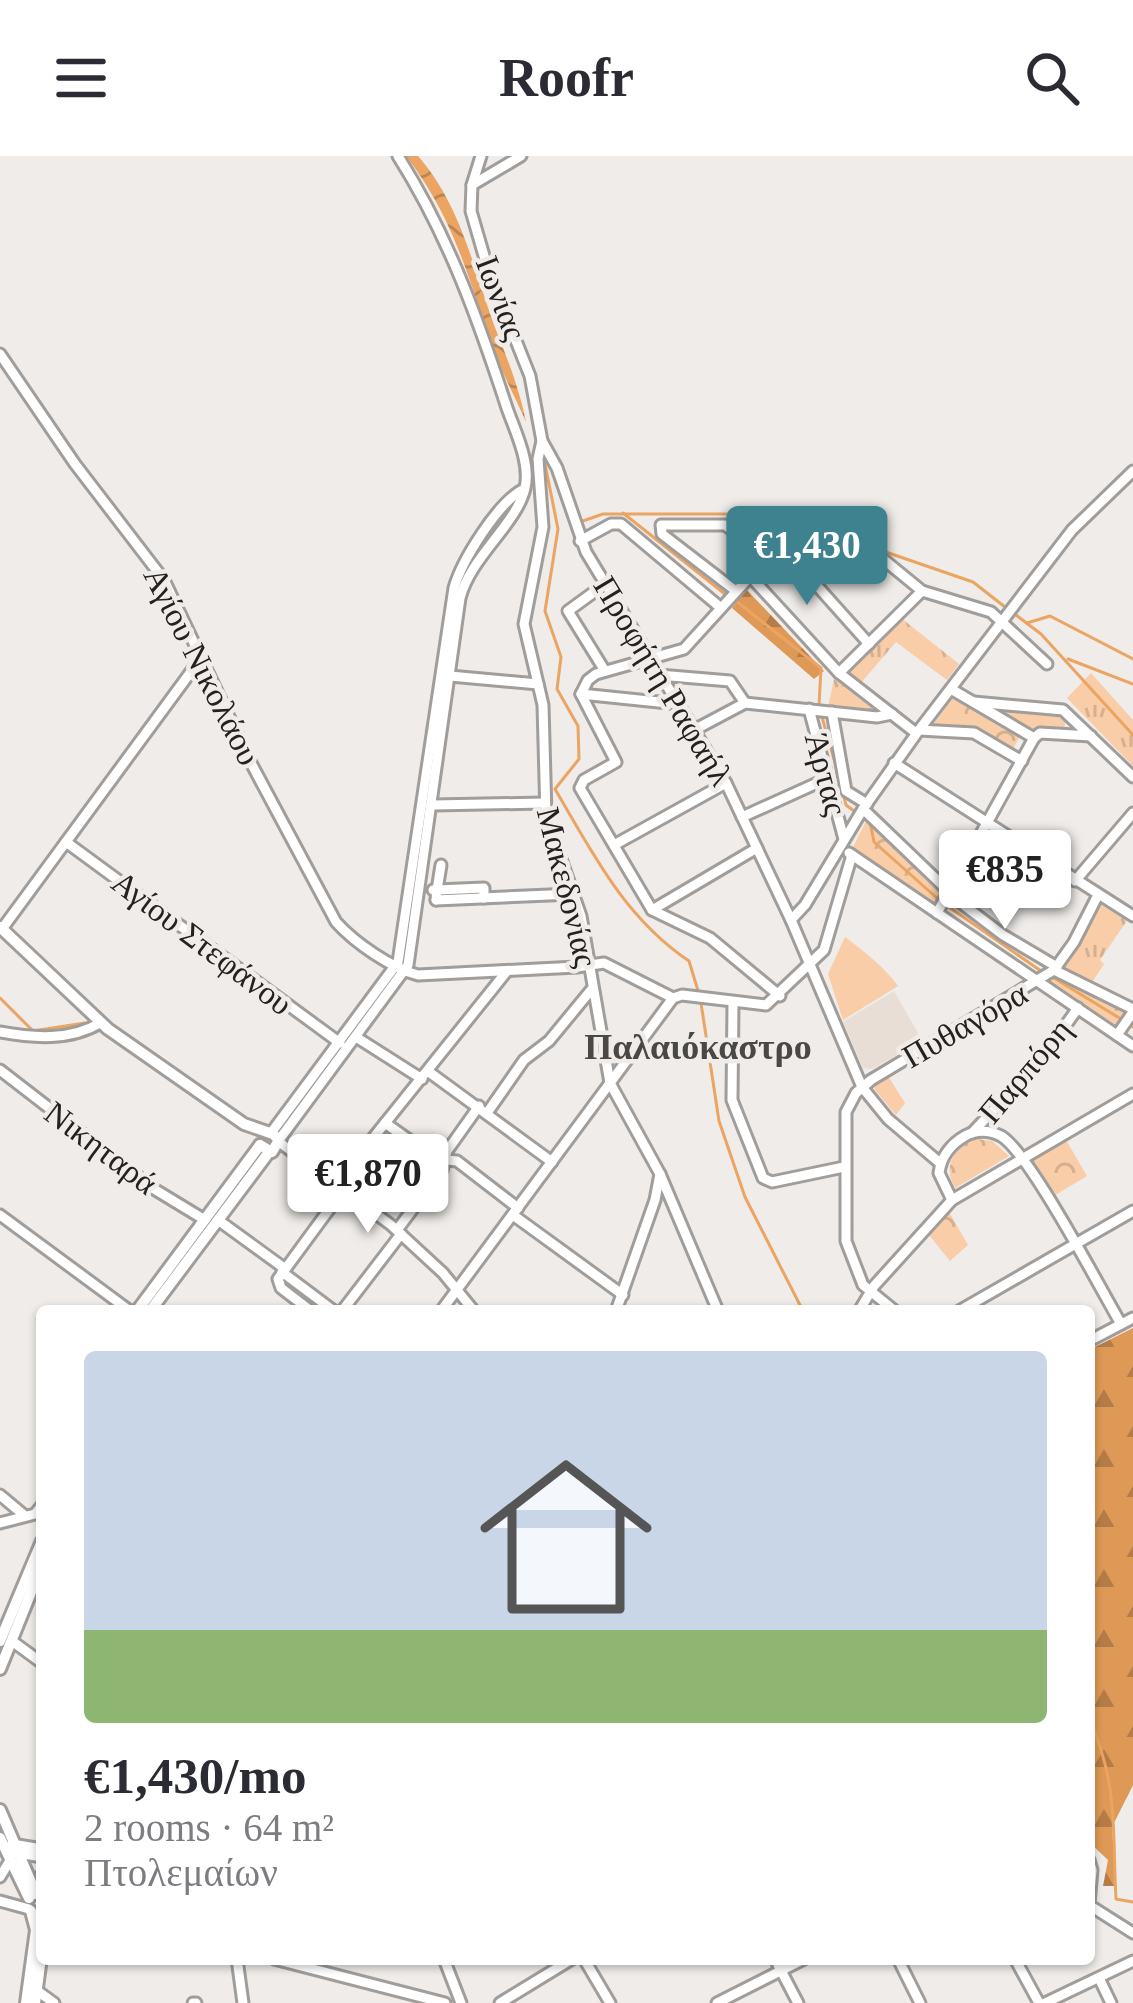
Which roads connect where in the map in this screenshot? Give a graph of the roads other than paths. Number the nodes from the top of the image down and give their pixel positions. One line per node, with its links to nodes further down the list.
1 (398, 156): 10 (street)
2 (481, 156): 4 (street, Ιωνίας)
3 (521, 156): 4 (street)
4 (472, 185): 7 (street, Ιωνίας)
5 (0, 354): 6 (street, Αγίου Νικολάου)
6 (5, 370): 21 (street, Αγίου Νικολάου)
7 (542, 441): 9 (street, Μακεδονίας); 11 (street, Προφήτη Ραφαήλ)
8 (1133, 471): 19 (street)
9 (540, 483): 10 (street); 28 (street, Μακεδονίας)
10 (525, 488): 27 (street); 73 (street)
11 (580, 541): 15 (street, Προφήτη Ραφαήλ); 18 (street)
12 (778, 542): 13 (street); 17 (street); 20 (street)
13 (767, 555): 14 (street); 16 (street)
14 (749, 575): 16 (street); 25 (street)
15 (605, 584): 22 (street, Προφήτη Ραφαήλ); 24 (street)
16 (736, 591): 18 (street)
17 (922, 591): 19 (street); 20 (street)
18 (721, 608): 22 (street)
19 (1002, 621): 23 (street); 29 (street)
20 (869, 644): 25 (street)
21 (201, 658): 54 (street); 73 (street, Αγίου Νικολάου)
22 (650, 659): 24 (street); 26 (street, Προφήτη Ραφαήλ)
23 (1047, 664)
24 (605, 671): 30 (street)
25 (839, 673): 37 (street)
26 (659, 675): 32 (street); 33 (street, Προφήτη Ραφαήλ)
27 (450, 676): 28 (street); 49 (street)
28 (538, 684): 48 (street, Μακεδονίας)
29 (951, 688): 31 (street); 39 (street)
30 (581, 694): 33 (street); 56 (street)
31 (974, 702): 35 (street); 41 (street)
32 (745, 703): 34 (street); 38 (street)
33 (678, 704): 38 (street, Προφήτη Ραφαήλ)
34 (808, 709): 36 (street); 46 (street, Άρτας)
35 (987, 710): 40 (street); 42 (street)
36 (832, 712): 37 (street); 50 (street, Άρτας)
37 (892, 714): 39 (street)
38 (694, 730): 47 (street, Προφήτη Ραφαήλ)
39 (918, 731): 40 (street); 44 (street)
40 (974, 733): 43 (street)
41 (1091, 736): 42 (street); 45 (street)
42 (1034, 738): 43 (street)
43 (1022, 761): 53 (street)
44 (893, 763): 50 (street); 53 (street)
45 (1133, 777)
46 (826, 779): 52 (street); 55 (street, Άρτας)
47 (726, 783): 52 (street, Προφήτη Ραφαήλ); 56 (street)
48 (544, 803): 49 (street); 64 (street, Μακεδονίας)
49 (433, 805): 61 (street)
50 (865, 807): 55 (street); 63 (street, Άρτας)
51 (1133, 813): 60 (street)
52 (742, 817): 57 (street, Προφήτη Ραφαήλ)
53 (986, 825): 60 (street); 63 (street)
54 (66, 842): 70 (street); 87 (street, Αγίου Στεφάνου)
55 (842, 843): 58 (street); 69 (street)
56 (614, 845): 66 (street)
57 (757, 848): 66 (street); 69 (street, Προφήτη Ραφαήλ)
58 (852, 855): 67 (street); 72 (street)
59 (441, 865): 62 (street)
60 (1075, 881): 65 (street)
61 (421, 890): 62 (street); 73 (street)
62 (436, 890): 64 (street)
63 (949, 892): 67 (street); 74 (street, Άρτας)
64 (573, 894): 71 (street, Μακεδονίας)
65 (1098, 895): 68 (street); 74 (street, Πυθαγόρα)
66 (652, 910): 78 (street)
67 (937, 913): 76 (street)
68 (1133, 916)
69 (791, 920): 72 (street, Προφήτη Ραφαήλ)
70 (1, 928): 83 (main road)
71 (588, 963): 75 (street); 77 (street, Μακεδονίας); 79 (street)
72 (810, 963): 78 (street); 92 (street, Προφήτη Ραφαήλ)
73 (401, 968): 75 (street); 86 (street); 87 (street)
74 (1055, 969): 76 (street, Πυθαγόρα); 82 (street, Άρτας)
75 (507, 970): 90 (street)
76 (1040, 982): 81 (street); 92 (street, Πυθαγόρα)
77 (592, 990): 91 (street, Μακεδονίας); 94 (street)
78 (779, 996): 80 (street)
79 (673, 998): 80 (street); 91 (street)
80 (733, 1003): 102 (street)
81 (1078, 1008): 85 (street); 96 (street, Παρπόρη)
82 (1133, 1011): 85 (street)
83 (100, 1023): 84 (street); 97 (main road)
84 (0, 1032)
85 (1117, 1035): 88 (street)
86 (356, 1037): 90 (street); 97 (street)
87 (340, 1042): 97 (street)
88 (1133, 1046)
89 (0, 1070): 109 (street, Νικηταρά)
90 (425, 1076): 94 (street); 95 (street)
91 (610, 1083): 100 (street); 103 (street, Μακεδονίας)
92 (862, 1087): 101 (street, Προφήτη Ραφαήλ); 102 (street)
93 (1133, 1094): 98 (street)
94 (483, 1110): 99 (street); 100 (street)
95 (385, 1123): 99 (street); 104 (street)
96 (972, 1133): 98 (street); 101 (street, Παρπόρη)
97 (270, 1143): 104 (street); 109 (main road)
98 (1023, 1159): 105 (street); 111 (street)
99 (443, 1161): 106 (street); 110 (street)
100 (552, 1162): 106 (street)
101 (940, 1163): 105 (street)
102 (844, 1167): 114 (street)
103 (660, 1174): 115 (street); 125 (street, Μακεδονίας)
104 (341, 1186): 110 (street); 112 (street)
105 (952, 1200): 114 (street)
106 (516, 1211): 113 (street); 115 (street)
107 (1133, 1211): 111 (street)
108 (0, 1215): 116 (street)
109 (211, 1220): 112 (street, Νικηταρά); 117 (main road); 118 (main road)
110 (399, 1232): 113 (street); 121 (street)
111 (1074, 1245): 128 (street); 130 (street)
112 (283, 1270): 119 (street); 120 (street, Νικηταρά)
113 (458, 1290): 122 (street); 123 (street)
114 (869, 1292): 126 (street); 127 (street)
115 (623, 1294): 124 (street)
116 (126, 1305)
117 (139, 1305)
118 (154, 1305)
119 (303, 1305)
120 (330, 1305)
121 (343, 1305)
122 (446, 1305)
123 (469, 1305)
124 (618, 1305)
125 (715, 1305)
126 (862, 1305)
127 (887, 1305)
128 (969, 1305)
129 (1133, 1318): 130 (street)
130 (1121, 1324): 131 (street)
131 (1095, 1338)
132 (0, 1495): 134 (street)
133 (36, 1513): 134 (street)
134 (25, 1516): 135 (street)
135 (0, 1523)
136 (36, 1558): 138 (main road)
137 (36, 1578): 138 (main road)
138 (6, 1641): 139 (street); 140 (main road)
139 (36, 1659)
140 (0, 1669)
141 (0, 1810): 142 (main road)
142 (8, 1849): 143 (street); 145 (main road)
143 (0, 1877)
144 (0, 1898): 145 (street)
145 (34, 1902): 161 (main road)
146 (1095, 1909): 147 (street)
147 (1133, 1934)
148 (1133, 1961): 160 (street)
149 (39, 1965): 161 (main road)
150 (238, 1965): 164 (street)
151 (305, 1965): 162 (street)
152 (445, 1965): 166 (street)
153 (562, 1965): 167 (street)
154 (588, 1965): 168 (street)
155 (778, 1965): 159 (street)
156 (791, 1965): 159 (street)
157 (901, 1965): 171 (street)
158 (1019, 1965): 172 (street)
159 (781, 1970): 169 (street); 170 (street)
160 (1099, 1978): 172 (street); 173 (street)
161 (32, 1999): 163 (street)
162 (407, 2000): 165 (street)
163 (53, 2003)
164 (243, 2003)
165 (445, 2003)
166 (461, 2003)
167 (500, 2003)
168 (610, 2003)
169 (717, 2003)
170 (798, 2003)
171 (920, 2003)
172 (1042, 2003)
173 (1112, 2003)

